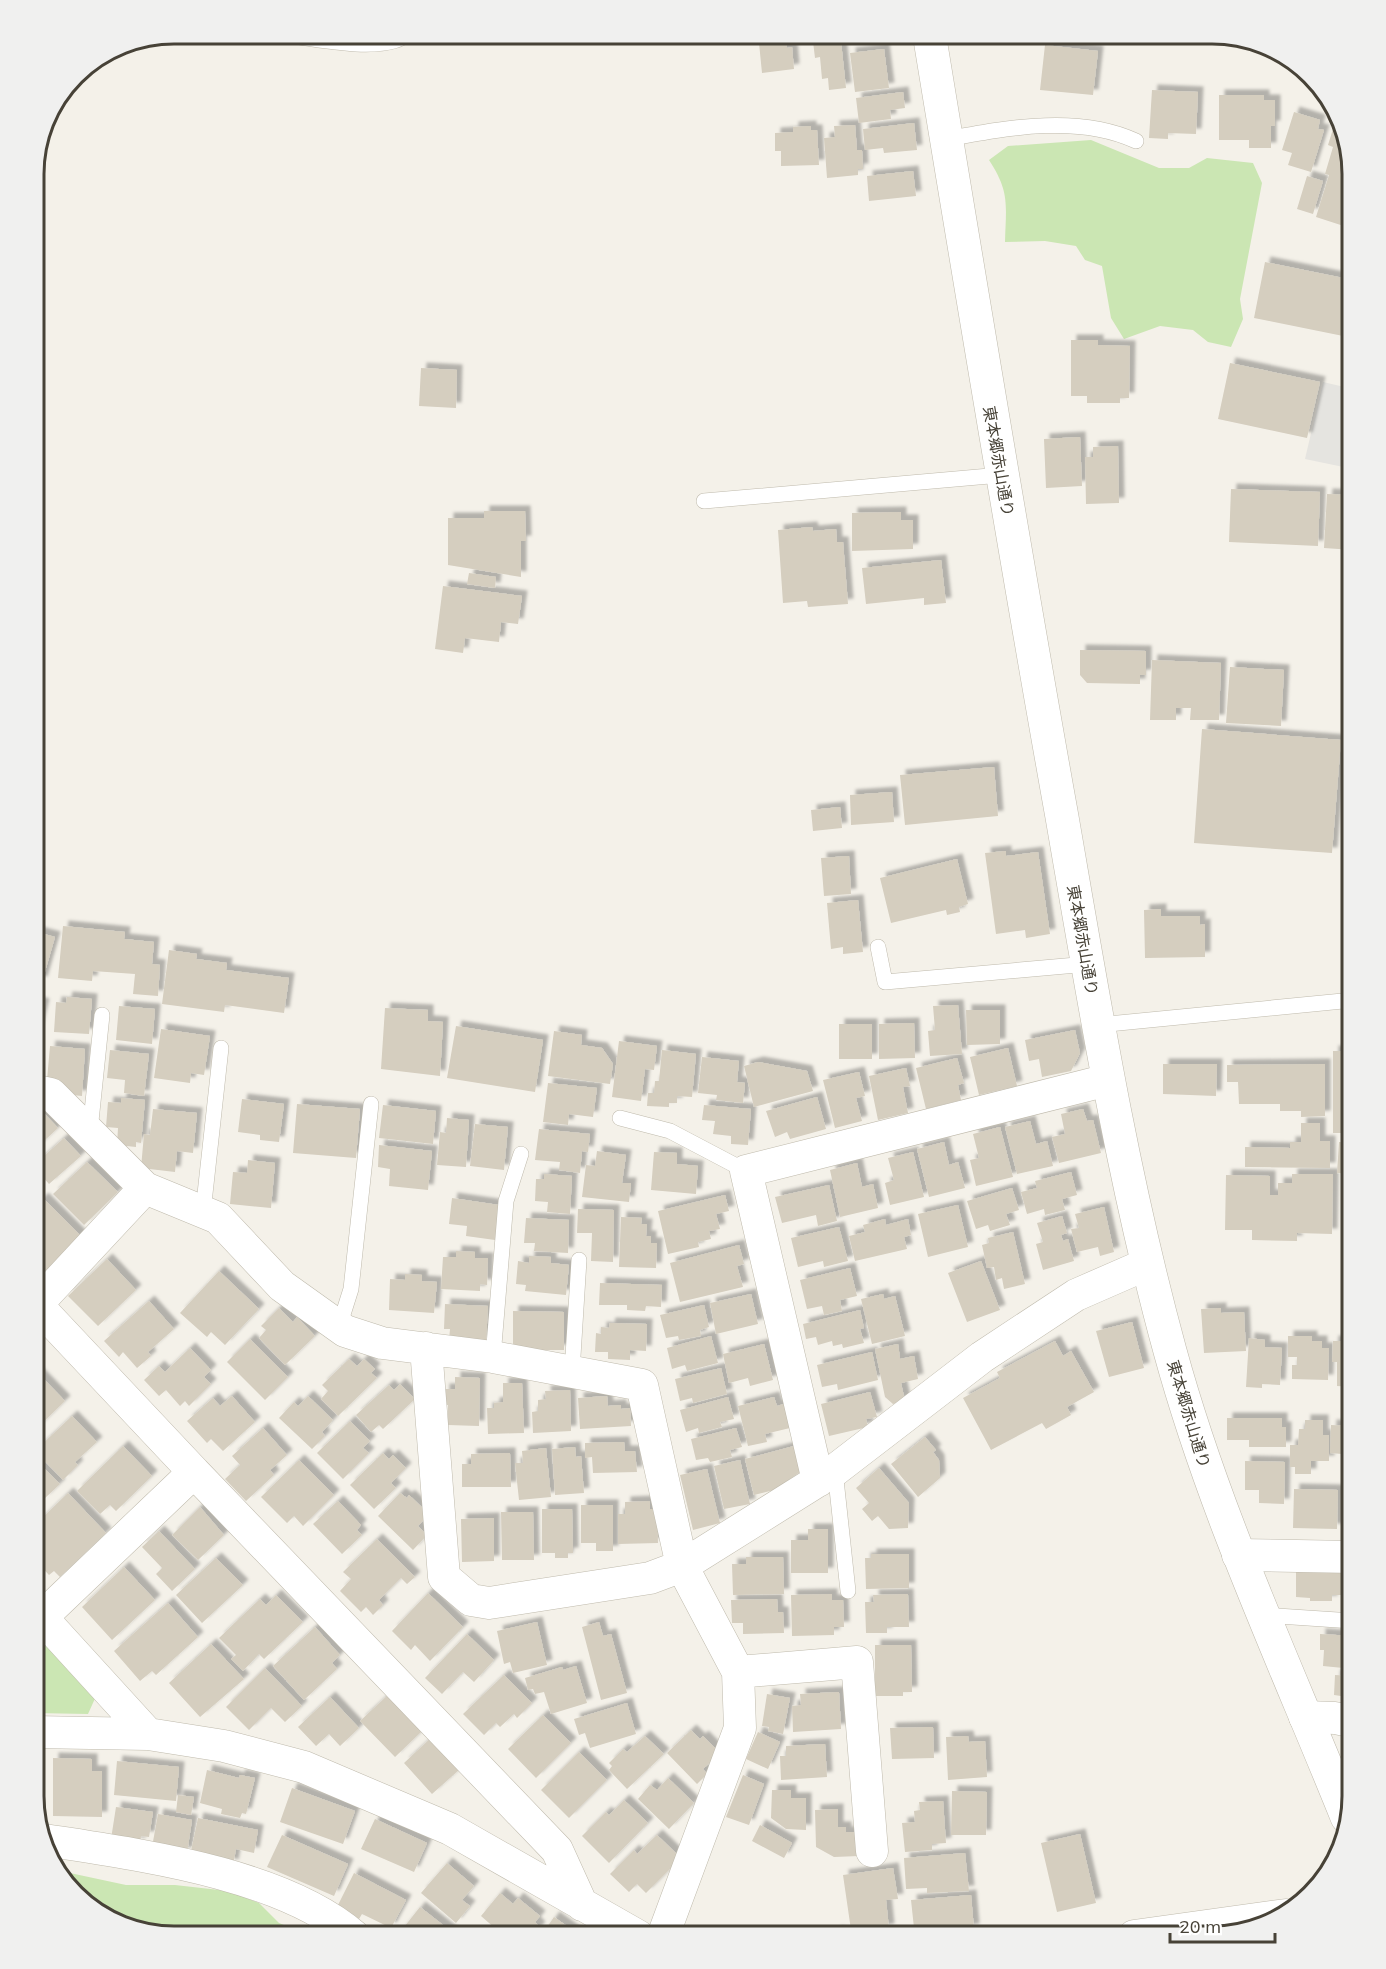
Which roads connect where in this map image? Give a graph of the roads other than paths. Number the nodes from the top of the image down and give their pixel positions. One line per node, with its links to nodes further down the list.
1 (931, 44): 2 (street, 東本郷赤山通り)
2 (946, 139): 3 (lane); 4 (street, 東本郷赤山通り)
3 (1136, 141)
4 (1001, 475): 5 (lane); 7 (street, 東本郷赤山通り)
5 (704, 501)
6 (878, 947): 7 (lane)
7 (1088, 964): 10 (street, 東本郷赤山通り)
8 (1342, 1001): 10 (lane)
9 (102, 1015): 16 (lane)
10 (1098, 1025): 12 (street, 東本郷赤山通り)
11 (221, 1048): 20 (lane)
12 (1108, 1080): 18 (street); 22 (street, 東本郷赤山通り)
13 (44, 1092): 16 (street)
14 (371, 1104): 25 (lane)
15 (620, 1118): 18 (lane)
16 (90, 1133): 19 (street)
17 (521, 1154): 27 (lane)
18 (746, 1171): 30 (street)
19 (145, 1188): 20 (street); 23 (street)
20 (203, 1212): 25 (street)
21 (579, 1260): 28 (lane)
22 (1148, 1264): 30 (street); 31 (street, 東本郷赤山通り)
23 (44, 1294)
24 (44, 1313): 29 (street)
25 (339, 1327): 26 (street)
26 (426, 1348): 27 (street); 33 (street)
27 (493, 1357): 28 (street)
28 (572, 1372): 33 (street)
29 (194, 1472): 35 (street); 47 (street)
30 (826, 1476): 33 (street); 34 (lane)
31 (1238, 1555): 32 (street); 36 (street, 東本郷赤山通り)
32 (1342, 1557)
33 (682, 1566): 39 (street)
34 (848, 1591)
35 (44, 1607)
36 (1263, 1615): 37 (lane); 40 (street, 東本郷赤山通り)
37 (1342, 1620)
38 (44, 1621): 43 (street)
39 (738, 1672): 46 (street); 51 (street)
40 (1305, 1717): 41 (street); 44 (street, 東本郷赤山通り)
41 (1342, 1720)
42 (44, 1732): 43 (street)
43 (148, 1734): 47 (street)
44 (1342, 1804)
45 (52, 1841): 49 (street)
46 (872, 1851)
47 (582, 1905): 50 (street)
48 (1248, 1920): 52 (street)
49 (341, 1925)
50 (619, 1925)
51 (667, 1925)
52 (1208, 1926)

